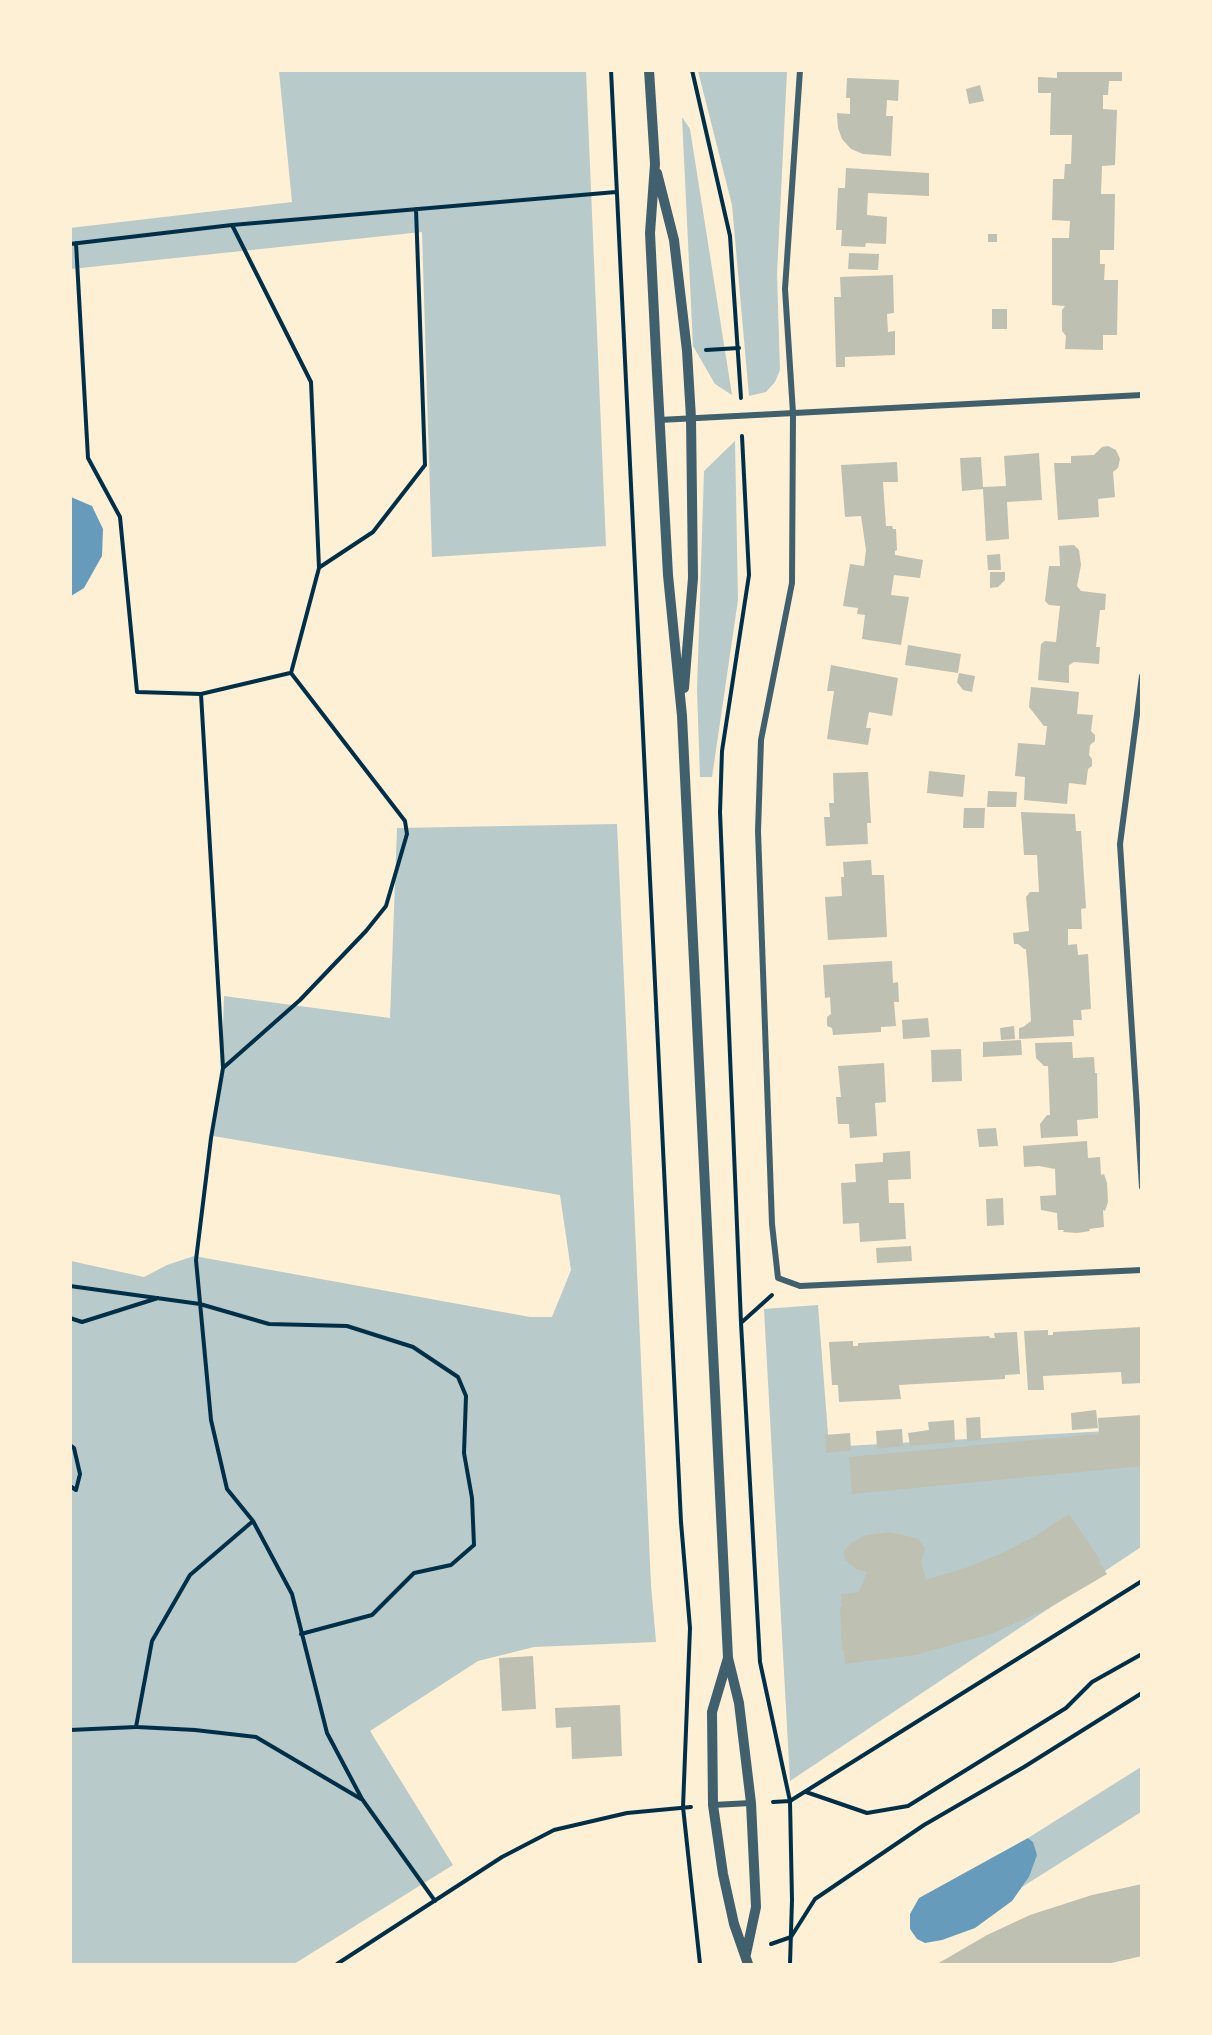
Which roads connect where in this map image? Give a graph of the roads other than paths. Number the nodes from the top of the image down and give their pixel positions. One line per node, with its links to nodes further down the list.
1 (649, 70): 3 (street)
2 (800, 70): 5 (street)
3 (655, 164): 6 (street); 7 (street)
4 (1142, 395): 5 (street)
5 (793, 413): 6 (street); 13 (street)
6 (691, 418): 7 (street); 9 (street)
7 (659, 420): 9 (street)
8 (1142, 676): 11 (street)
9 (682, 716): 14 (street)
10 (1142, 742): 11 (street)
11 (1132, 743): 12 (street)
12 (1142, 1187)
13 (1142, 1270)
14 (728, 1658): 15 (street); 16 (street)
15 (751, 1803): 16 (street); 17 (street)
16 (713, 1805): 17 (street)
17 (747, 1959)

